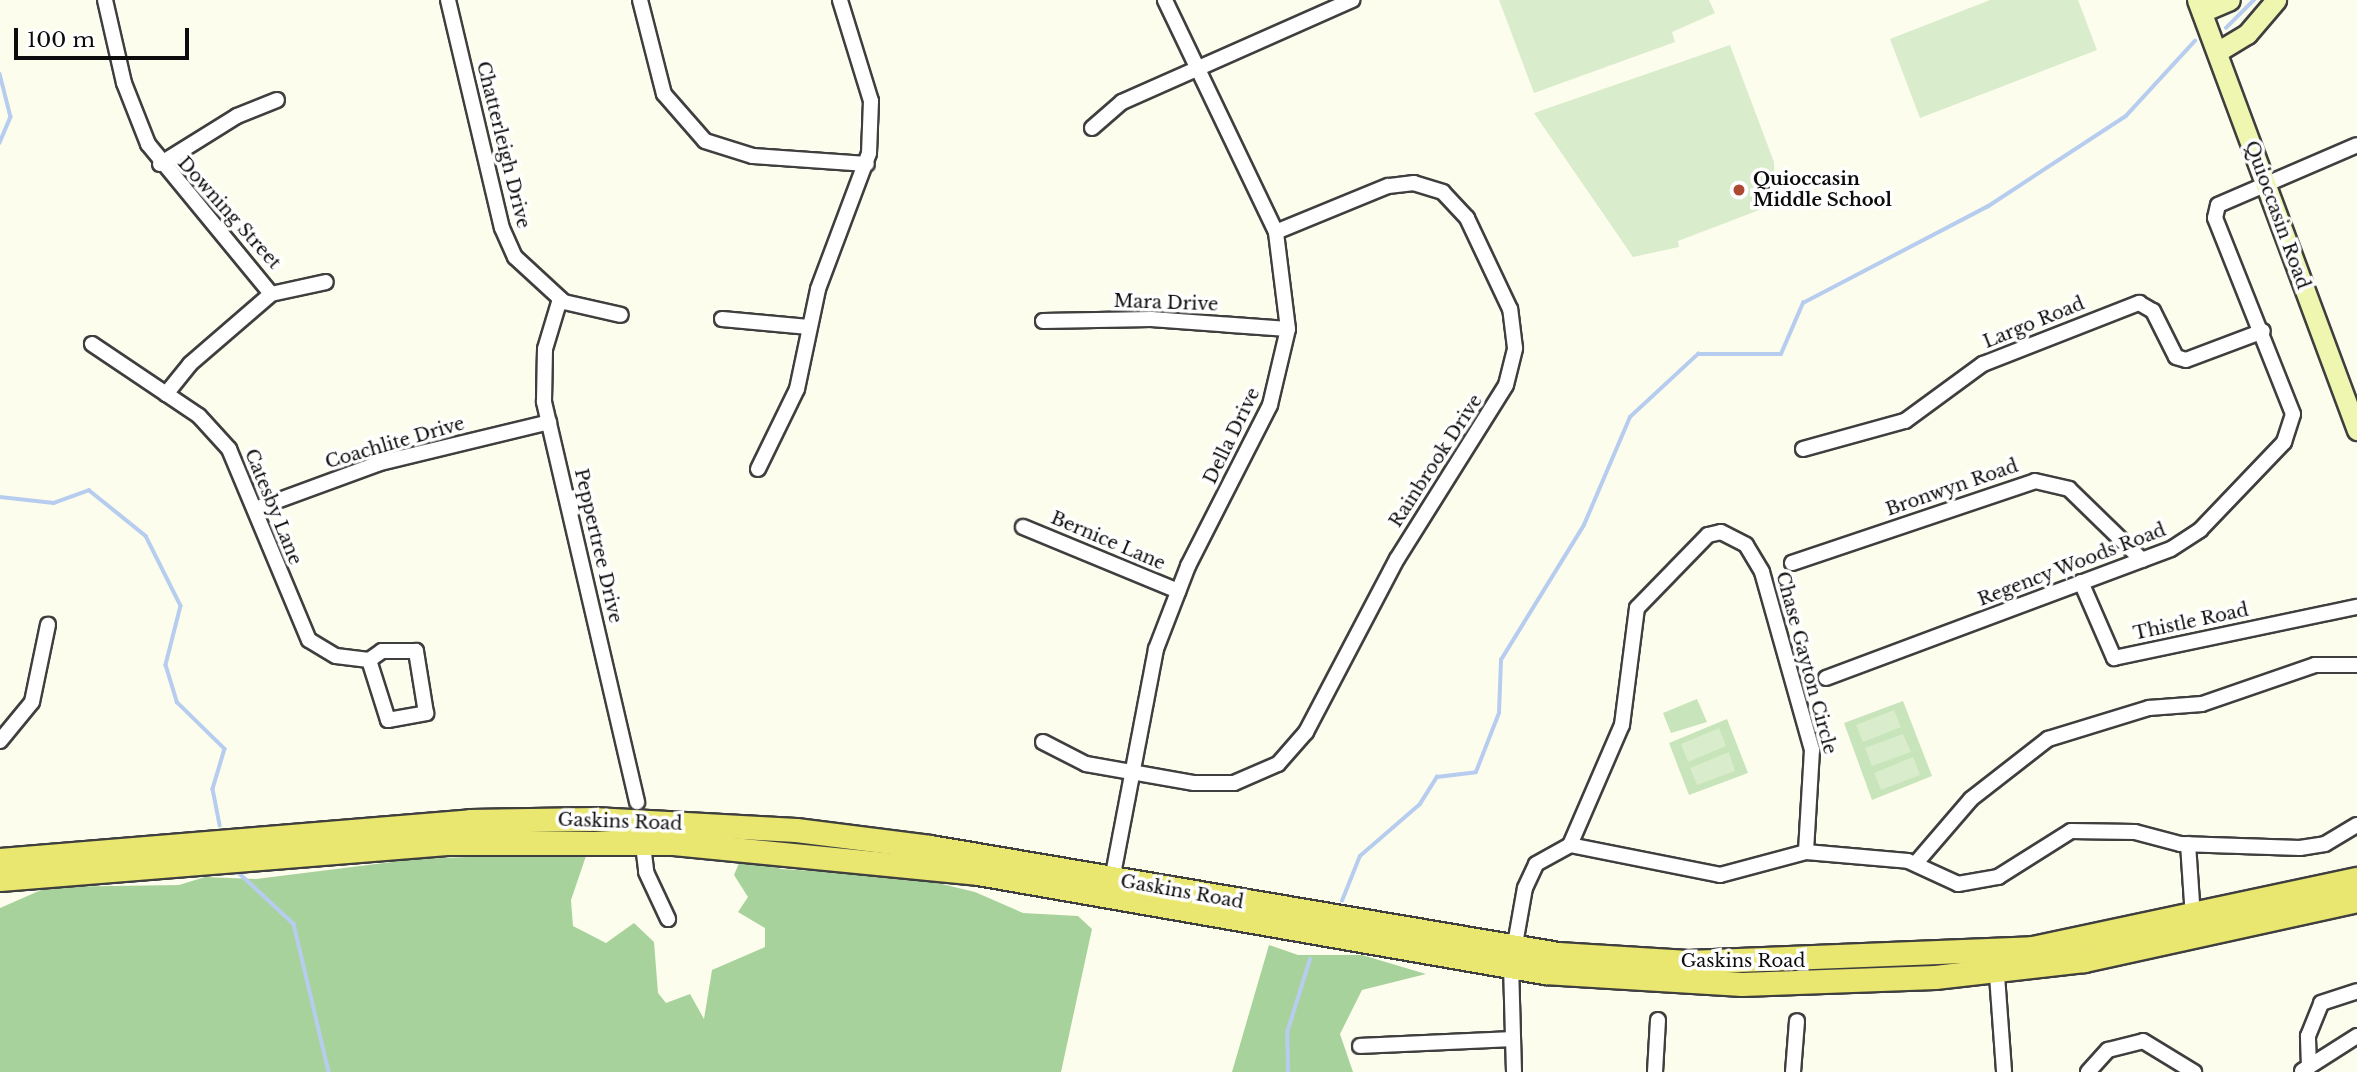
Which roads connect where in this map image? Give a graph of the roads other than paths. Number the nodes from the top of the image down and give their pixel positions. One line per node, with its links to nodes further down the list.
1 (105, 0): 15 (street, Downing Street)
2 (447, 0): 21 (street, Chatterleigh Drive)
3 (640, 0): 16 (street)
4 (840, 0): 16 (street)
5 (1165, 0): 11 (street, Della Drive)
6 (1352, 0): 11 (street)
7 (2230, 0): 9 (main road)
8 (2276, 0): 10 (main road)
9 (2199, 6): 10 (main road, Quioccasin Road)
10 (2217, 52): 17 (main road, Quioccasin Road)
11 (1198, 69): 13 (street); 18 (street, Della Drive)
12 (277, 100): 15 (street)
13 (1092, 128)
14 (2357, 145): 17 (street, Regency Woods Road)
15 (160, 164): 20 (street, Downing Street)
16 (867, 164): 25 (street)
17 (2266, 183): 27 (street, Regency Woods Road); 30 (main road, Quioccasin Road)
18 (1276, 232): 26 (street, Della Drive); 48 (street, Rainbrook Drive)
19 (326, 282): 20 (street)
20 (271, 294): 29 (street)
21 (560, 299): 22 (street, Chatterleigh Drive); 31 (street, Peppertree Drive)
22 (621, 315)
23 (722, 319): 25 (street)
24 (1043, 321): 26 (street, Mara Drive)
25 (809, 327): 34 (street)
26 (1288, 329): 40 (street, Della Drive)
27 (2263, 331): 33 (street, Largo Road); 37 (street, Regency Woods Road)
28 (92, 344): 29 (street, Catesby Lane)
29 (166, 394): 35 (street, Catesby Lane)
30 (2352, 400): 32 (main road, Quioccasin Road)
31 (549, 422): 35 (street, Coachlite Drive); 49 (street, Peppertree Drive)
32 (2357, 430)
33 (1803, 449)
34 (758, 469)
35 (255, 509): 43 (street, Catesby Lane)
36 (1023, 527): 40 (street, Bernice Lane)
37 (2142, 560): 38 (street, Bronwyn Road); 39 (street, Regency Woods Road)
38 (1792, 563)
39 (2081, 583): 41 (street, Thistle Road); 45 (street, Regency Woods Road)
40 (1178, 591): 48 (street, Della Drive)
41 (2357, 607)
42 (48, 625): 46 (street)
43 (369, 660): 43 (street, Catesby Lane)
44 (2357, 665): 55 (street)
45 (1826, 678)
46 (0, 741)
47 (1043, 742): 48 (street, Rainbrook Drive)
48 (1132, 770): 58 (street, Della Drive)
49 (640, 822): 54 (main road, Gaskins Road); 56 (main road, Gaskins Road); 58 (main road, Gaskins Road); 61 (street, Peppertree Drive)
50 (2357, 825): 51 (street)
51 (2189, 844): 55 (street); 60 (street)
52 (1570, 845): 53 (street); 53 (street, Chase Gayton Circle); 62 (street)
53 (1805, 852): 55 (street)
54 (0, 860)
55 (1916, 863)
56 (0, 879)
57 (2357, 879): 60 (main road, Gaskins Road)
58 (1111, 889): 62 (main road, Gaskins Road)
59 (2357, 900): 63 (main road, Gaskins Road)
60 (2193, 918): 63 (main road, Gaskins Road)
61 (668, 919)
62 (1513, 957): 63 (main road, Gaskins Road); 68 (street)
63 (1995, 961): 74 (street)
64 (2357, 991): 70 (street)
65 (1658, 1020): 72 (street)
66 (1797, 1021): 73 (street)
67 (2357, 1036): 70 (street)
68 (1512, 1039): 69 (street); 71 (street)
69 (1360, 1046)
70 (2305, 1070)
71 (1514, 1072)
72 (1655, 1072)
73 (1793, 1072)
74 (2004, 1072)
75 (2088, 1072): 76 (street)
76 (2194, 1072)

